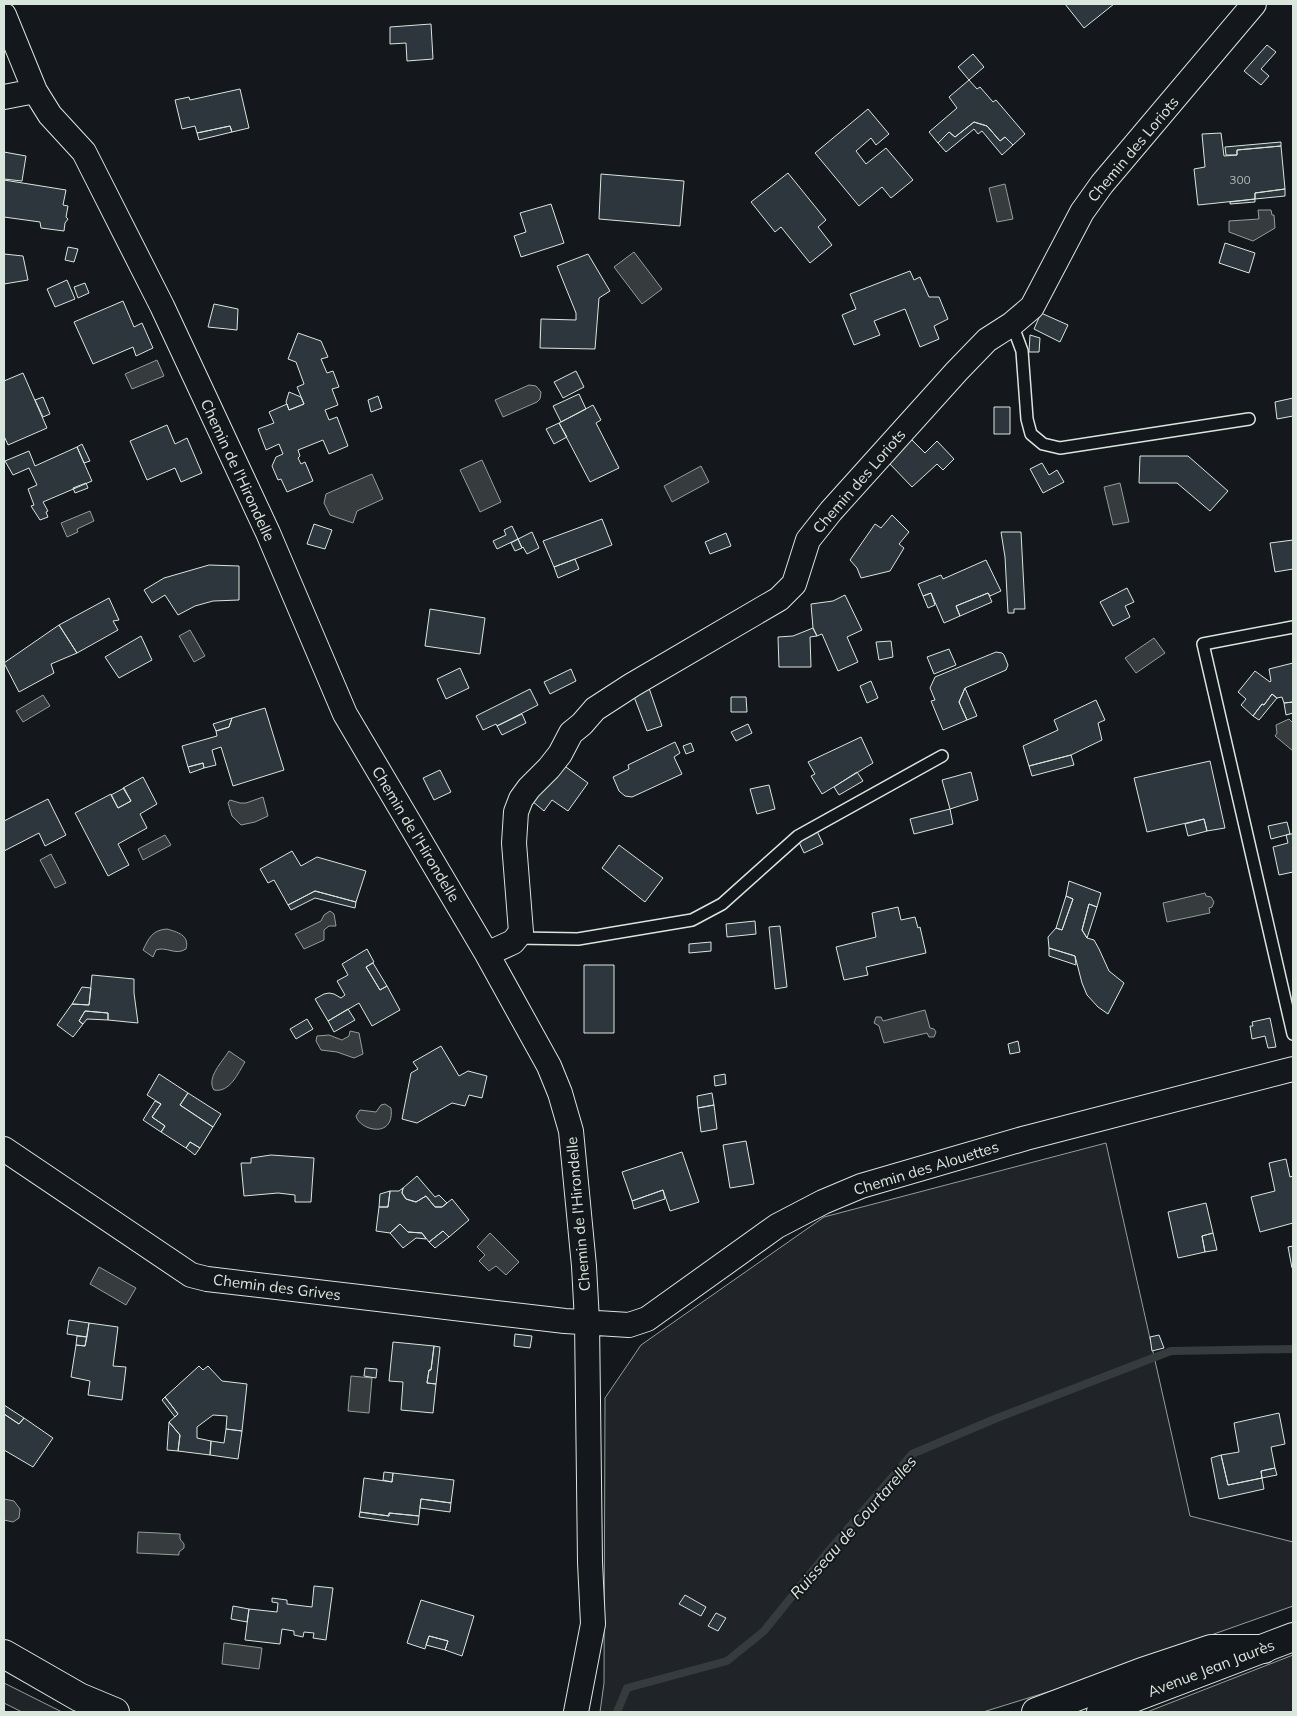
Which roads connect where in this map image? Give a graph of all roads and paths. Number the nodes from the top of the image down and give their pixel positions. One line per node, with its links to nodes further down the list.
1 (1254, 4): 5 (street, Chemin des Loriots)
2 (4, 15): 3 (street, Chemin de l'Hirondelle)
3 (35, 91): 4 (street); 10 (street, Chemin de l'Hirondelle)
4 (4, 97)
5 (1012, 324): 6 (lane); 9 (street, Chemin des Loriots)
6 (1249, 419)
7 (1293, 627): 11 (lane)
8 (942, 756): 9 (lane)
9 (518, 938): 10 (street)
10 (487, 954): 14 (street, Chemin de l'Hirondelle)
11 (1293, 1034)
12 (1293, 1069): 14 (street, Chemin des Alouettes)
13 (4, 1149): 14 (street, Chemin des Grives)
14 (587, 1321): 21 (street, Chemin de l'Hirondelle)
15 (1293, 1637): 16 (main road, Avenue Jean Jaurès)
16 (1264, 1649): 22 (main road); 23 (main road, Avenue Jean Jaurès)
17 (4, 1654): 18 (main road)
18 (79, 1697): 19 (main road); 20 (main road)
19 (115, 1712)
20 (131, 1712)
21 (576, 1712)
22 (1036, 1712)
23 (1101, 1712)

